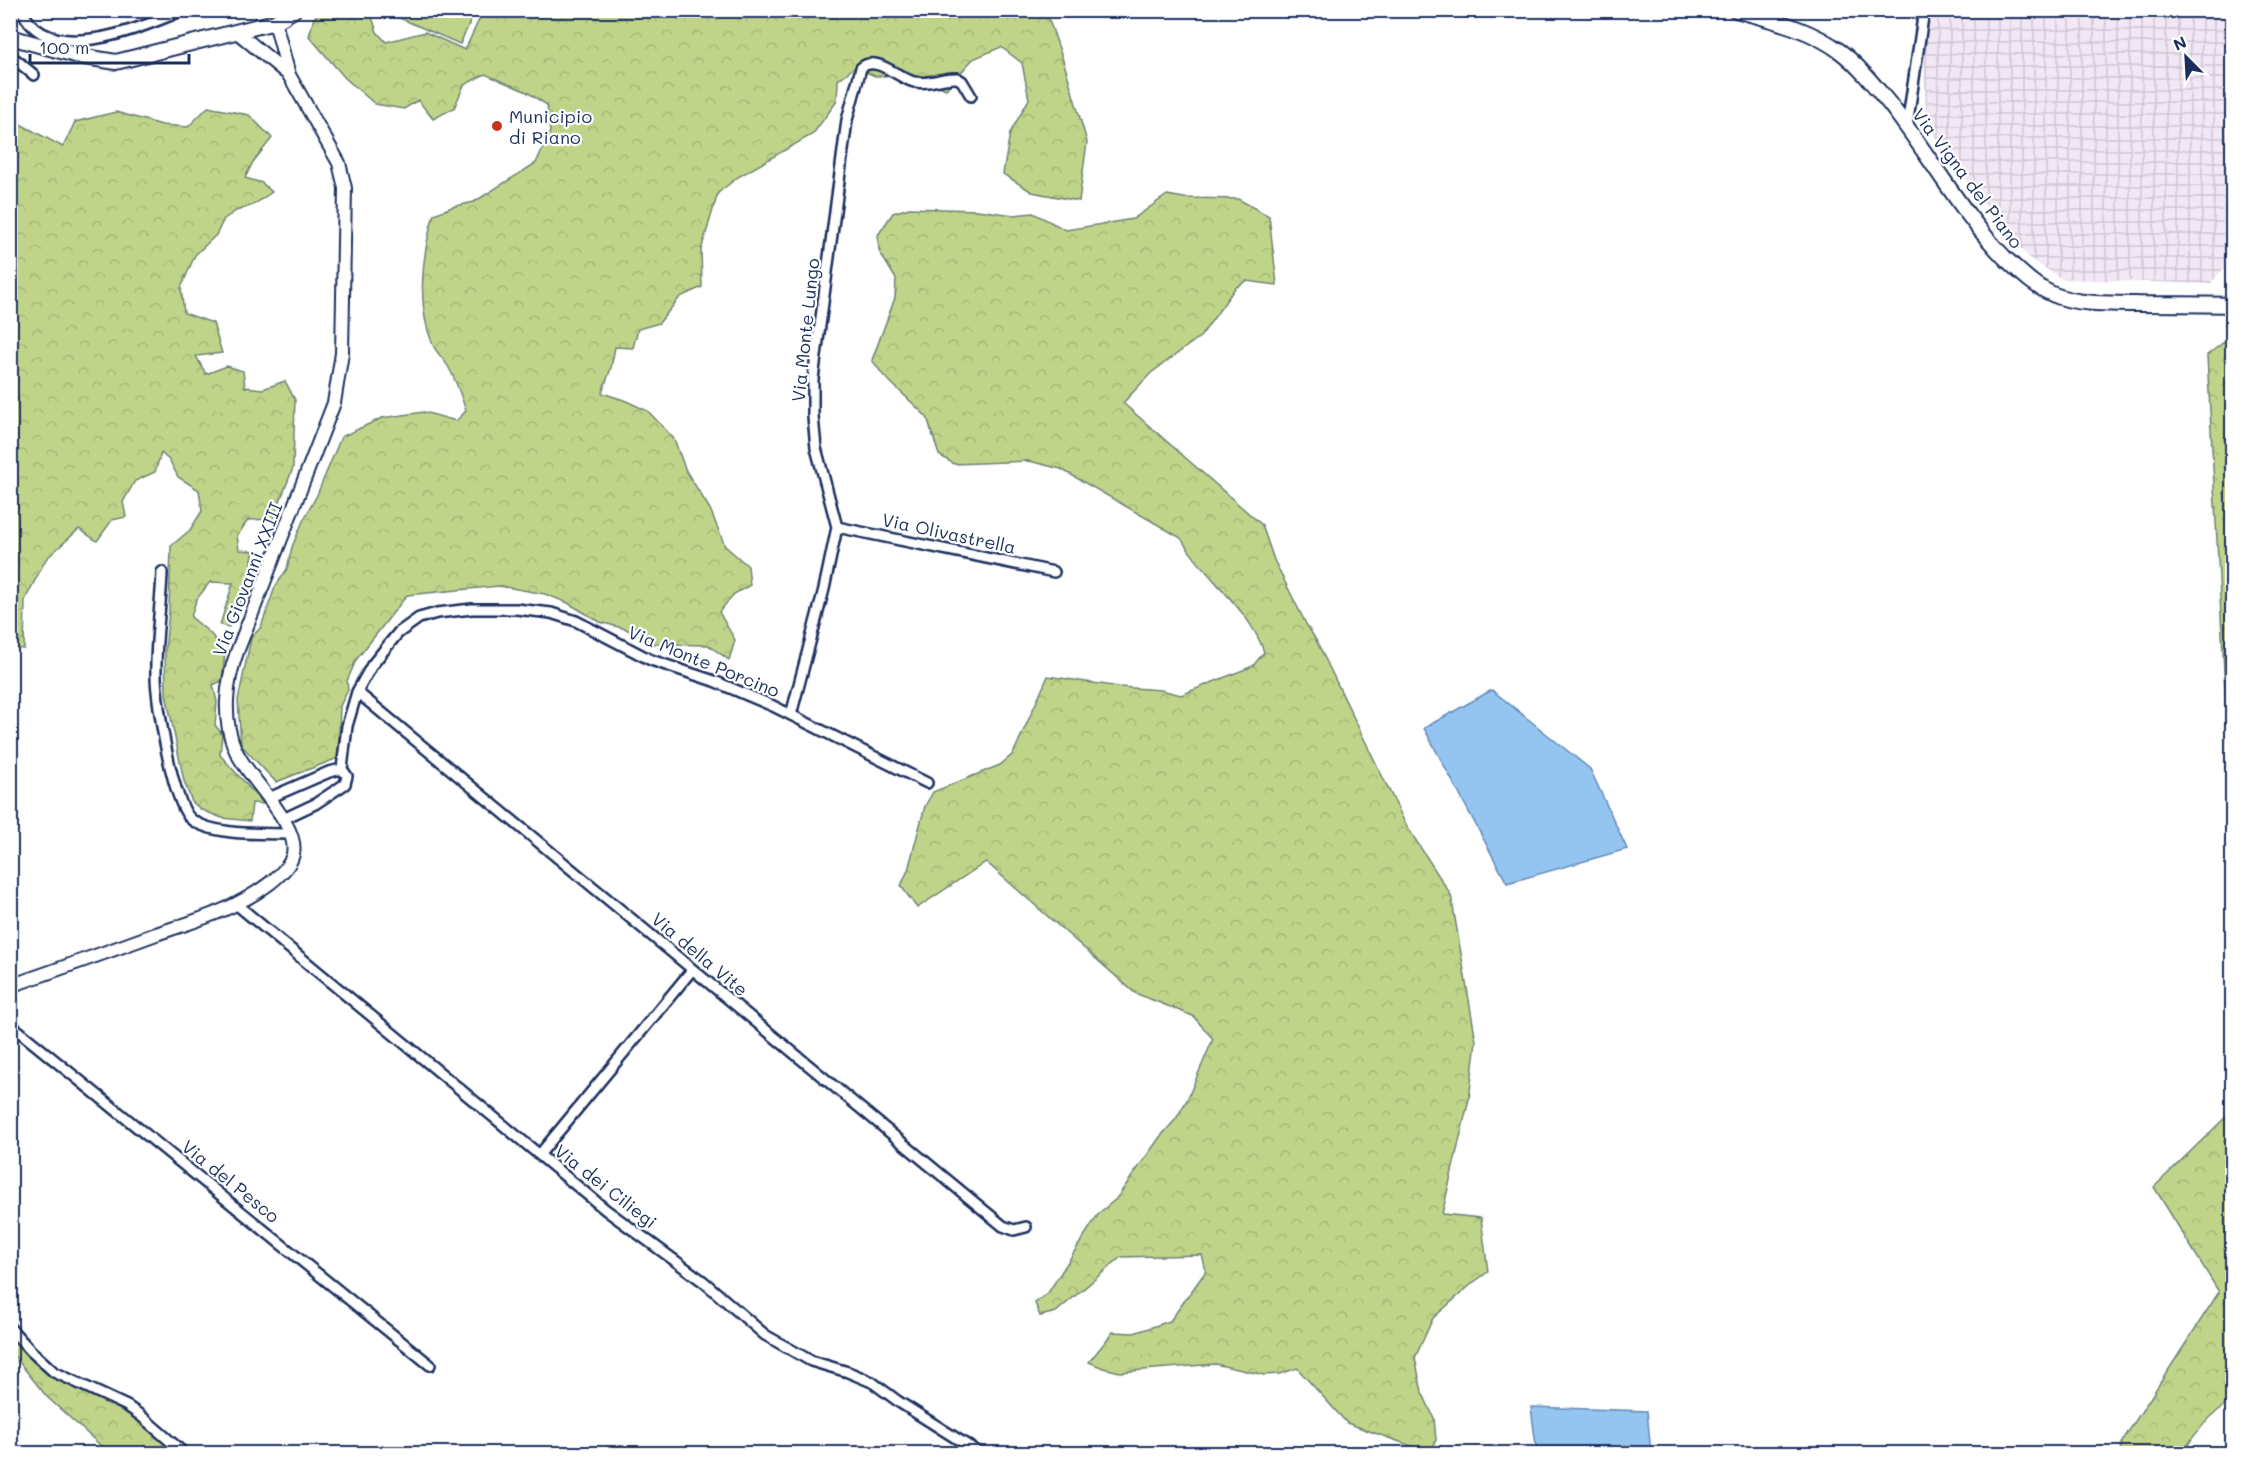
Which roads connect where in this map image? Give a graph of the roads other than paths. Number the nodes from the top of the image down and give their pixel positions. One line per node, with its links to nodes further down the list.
1 (21, 10): 9 (street)
2 (183, 10): 9 (street)
3 (294, 10): 6 (main road)
4 (1736, 10): 14 (main road, Via Vigna del Piano)
5 (1924, 10): 14 (street)
6 (275, 22): 7 (main road); 12 (street, Via Giovanni XXIII)
7 (237, 32): 9 (main road); 12 (street, Via Giovanni XXIII)
8 (14, 36): 9 (main road)
9 (56, 43)
10 (10, 55): 11 (street)
11 (34, 75)
12 (289, 75): 23 (street, Via Giovanni XXIII)
13 (971, 96): 16 (street, Via Monte Lungo)
14 (1907, 126): 15 (main road, Via Vigna del Piano)
15 (2232, 305)
16 (837, 527): 18 (street, Via Olivastrella); 20 (street, Via Monte Lungo)
17 (162, 572): 25 (street)
18 (1054, 572)
19 (357, 692): 20 (street, Via Monte Porcino); 21 (street, Via Monte Porcino); 27 (street, Via della Vite)
20 (791, 715): 22 (street, Via Monte Porcino)
21 (342, 769): 23 (street); 24 (street, Via Monte Porcino)
22 (927, 783)
23 (269, 798): 24 (street, Via Giovanni XXIII)
24 (283, 819): 25 (street, Via Giovanni XXIII)
25 (290, 834): 26 (street, Via Giovanni XXIII)
26 (236, 904): 28 (street, Via Giovanni XXIII); 30 (street, Via dei Ciliegi)
27 (692, 970): 30 (street); 31 (street, Via della Vite)
28 (10, 986)
29 (10, 1024): 33 (street, Via del Pesco)
30 (540, 1154): 35 (street, Via dei Ciliegi)
31 (1026, 1227)
32 (10, 1328): 34 (street)
33 (430, 1365)
34 (185, 1454)
35 (981, 1454)

